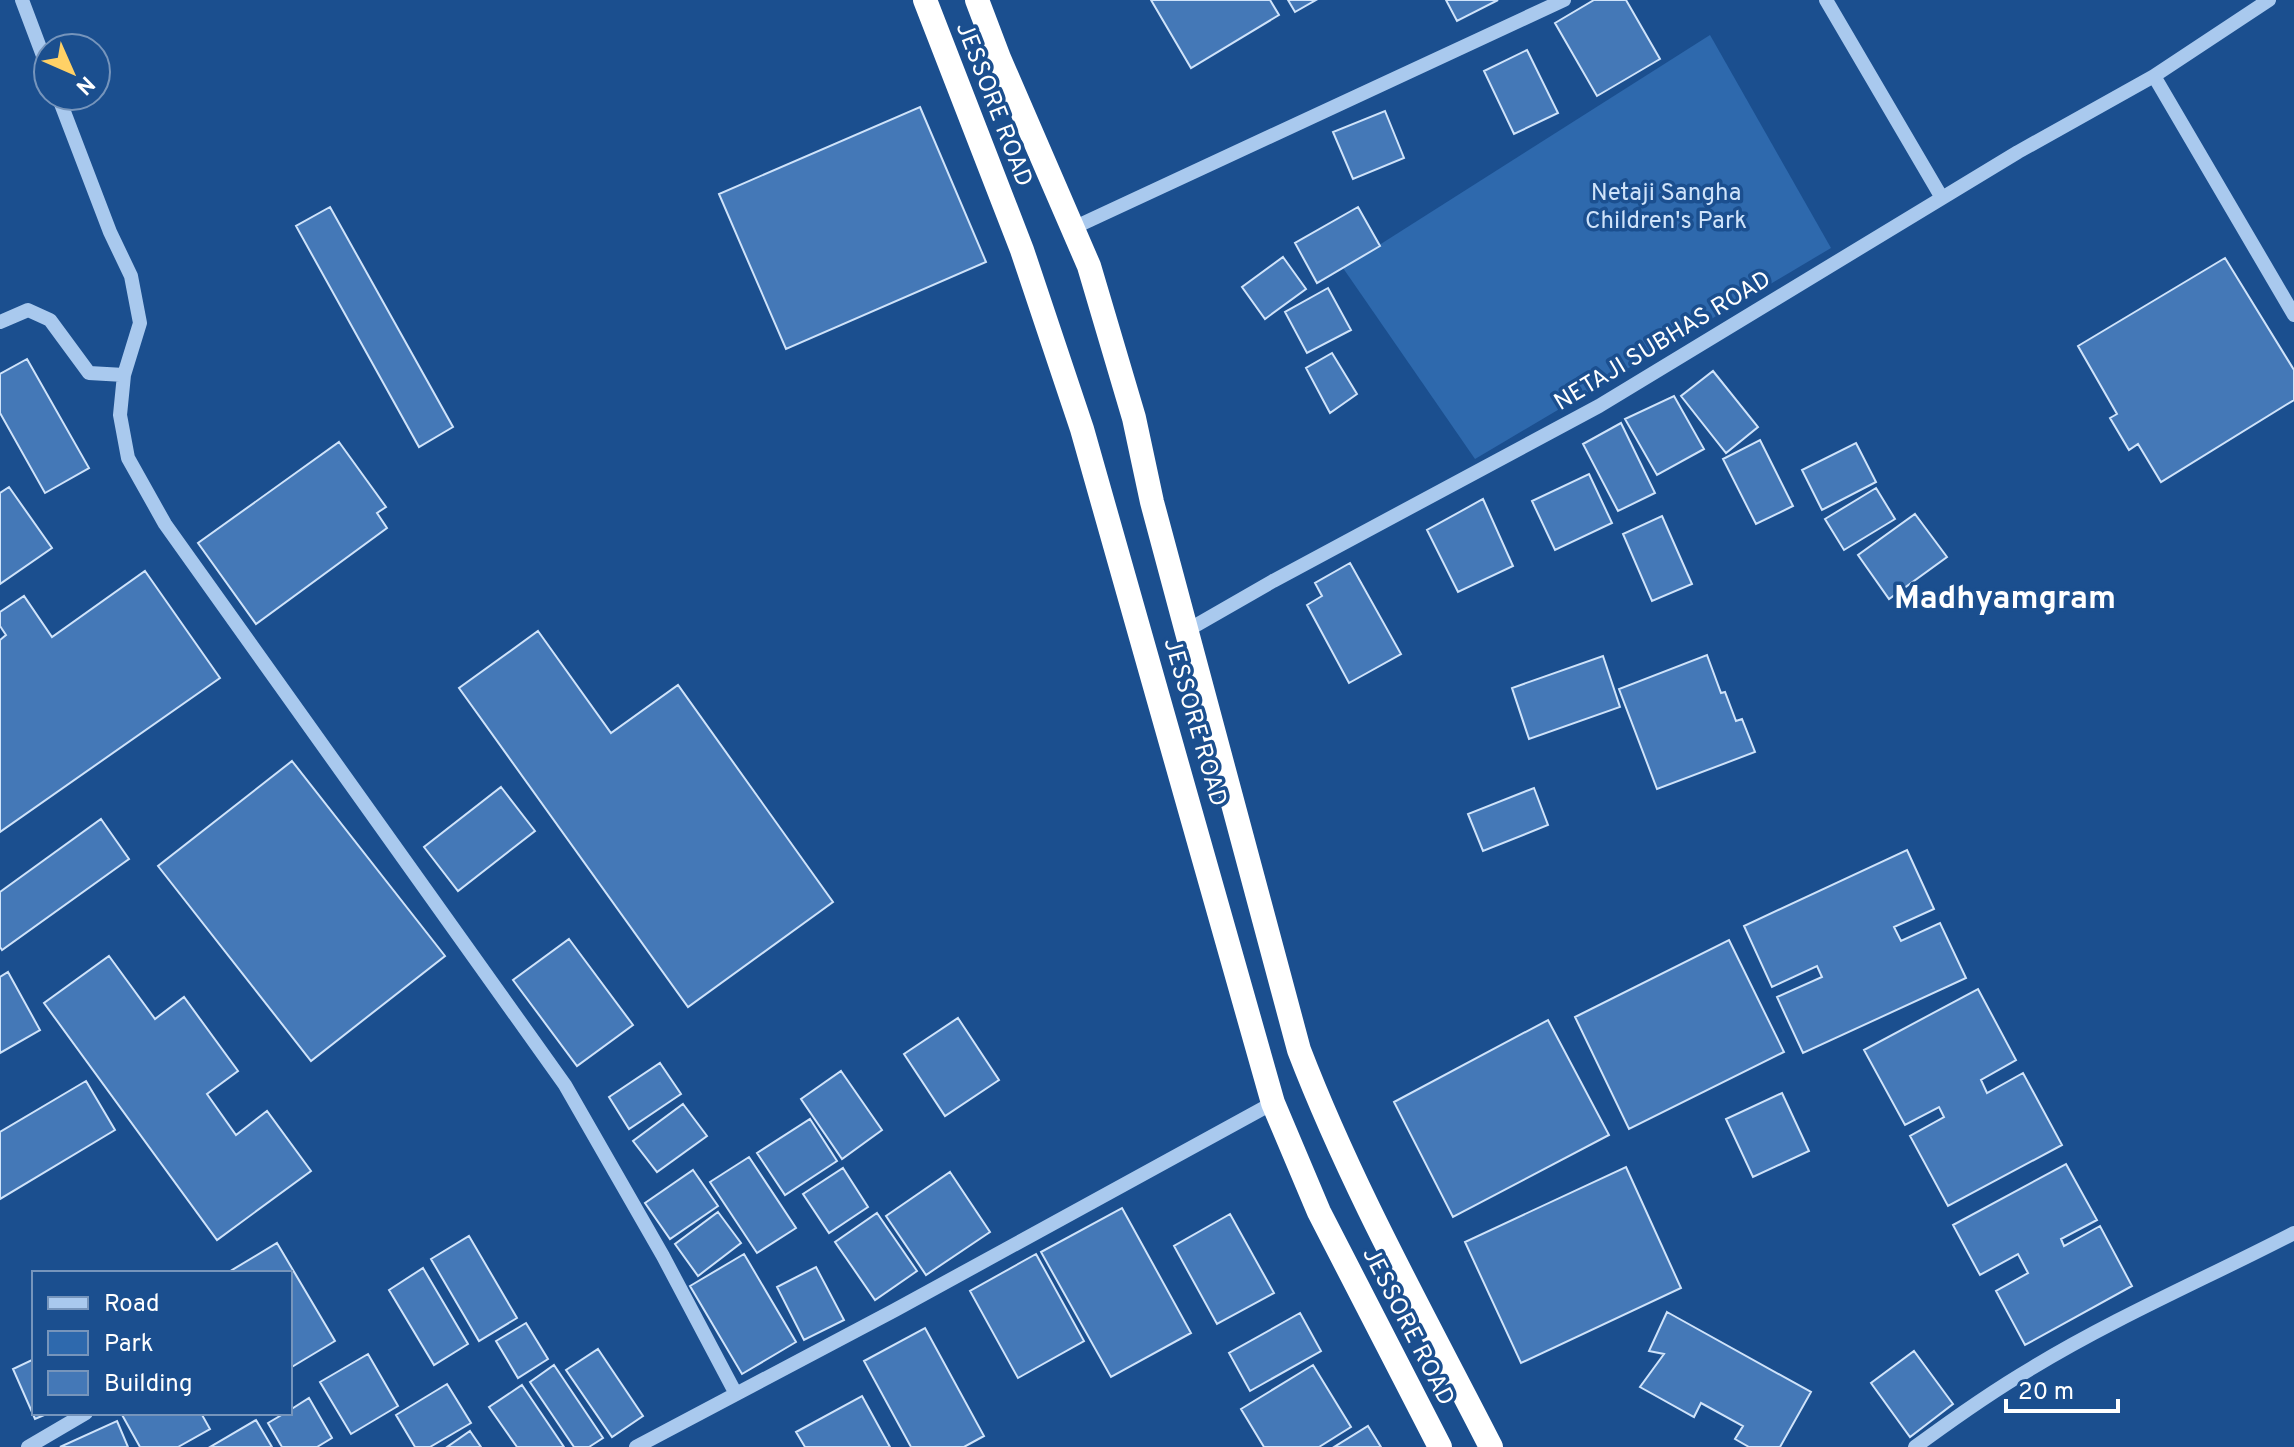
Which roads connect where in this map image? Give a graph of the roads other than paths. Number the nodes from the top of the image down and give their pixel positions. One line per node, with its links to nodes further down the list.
1 (22, 0): 7 (street)
2 (925, 0): 16 (highway, JESSORE ROAD)
3 (977, 0): 11 (highway)
4 (1564, 0): 11 (street)
5 (1826, 0): 10 (street)
6 (2269, 0): 8 (street, NETAJI SUBHAS ROAD)
7 (34, 32)
8 (2154, 76): 10 (street, NETAJI SUBHAS ROAD); 12 (street)
9 (64, 112): 14 (street)
10 (1942, 198): 15 (street, NETAJI SUBHAS ROAD)
11 (1073, 228): 15 (highway)
12 (2294, 315)
13 (0, 322): 14 (street)
14 (124, 375): 18 (street)
15 (1186, 631): 23 (highway)
16 (1273, 1103): 18 (street); 22 (highway, JESSORE ROAD)
17 (2294, 1233): 24 (street)
18 (736, 1394): 21 (street)
19 (83, 1415): 20 (street)
20 (28, 1447)
21 (636, 1447)
22 (1440, 1447)
23 (1491, 1447)
24 (1915, 1447)

